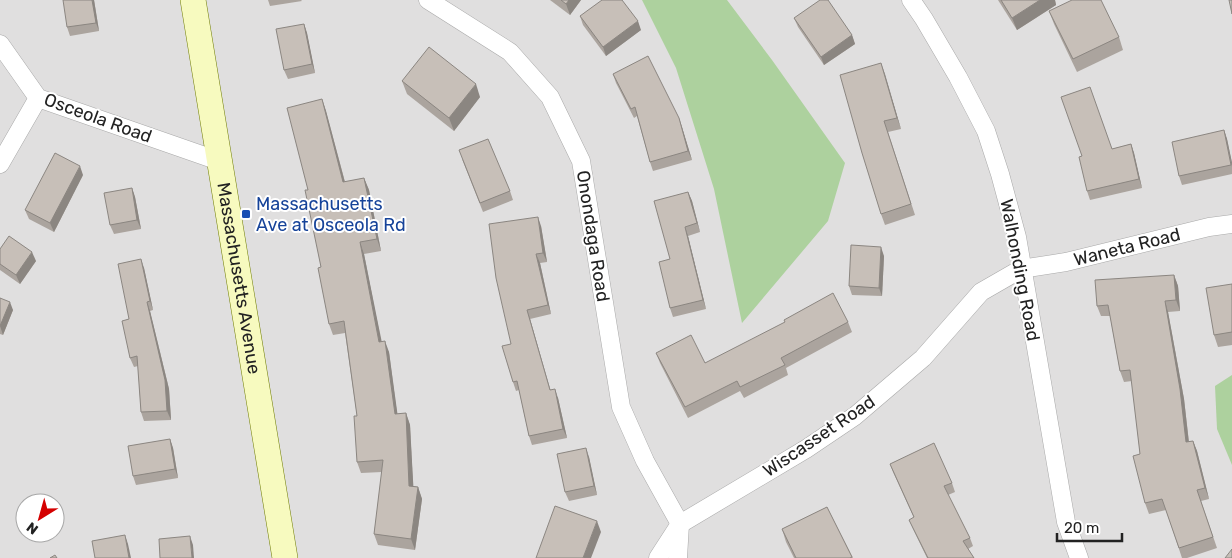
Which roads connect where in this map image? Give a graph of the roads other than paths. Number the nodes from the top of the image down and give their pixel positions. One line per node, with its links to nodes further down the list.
1 (193, 0): 6 (main road, Massachusetts Avenue)
2 (428, 0): 10 (street, Onondaga Road)
3 (911, 0): 9 (street, Walhonding Road)
4 (0, 44): 5 (street, Osceola Road)
5 (38, 98): 6 (street, Osceola Road); 7 (street)
6 (219, 161): 11 (main road, Massachusetts Avenue)
7 (0, 164)
8 (1232, 224): 9 (street, Waneta Road)
9 (1022, 269): 10 (street, Wiscasset Road); 14 (street, Walhonding Road)
10 (680, 524): 12 (street, Wiscasset Road); 13 (street)
11 (285, 558)
12 (658, 558)
13 (678, 558)
14 (1079, 558)

